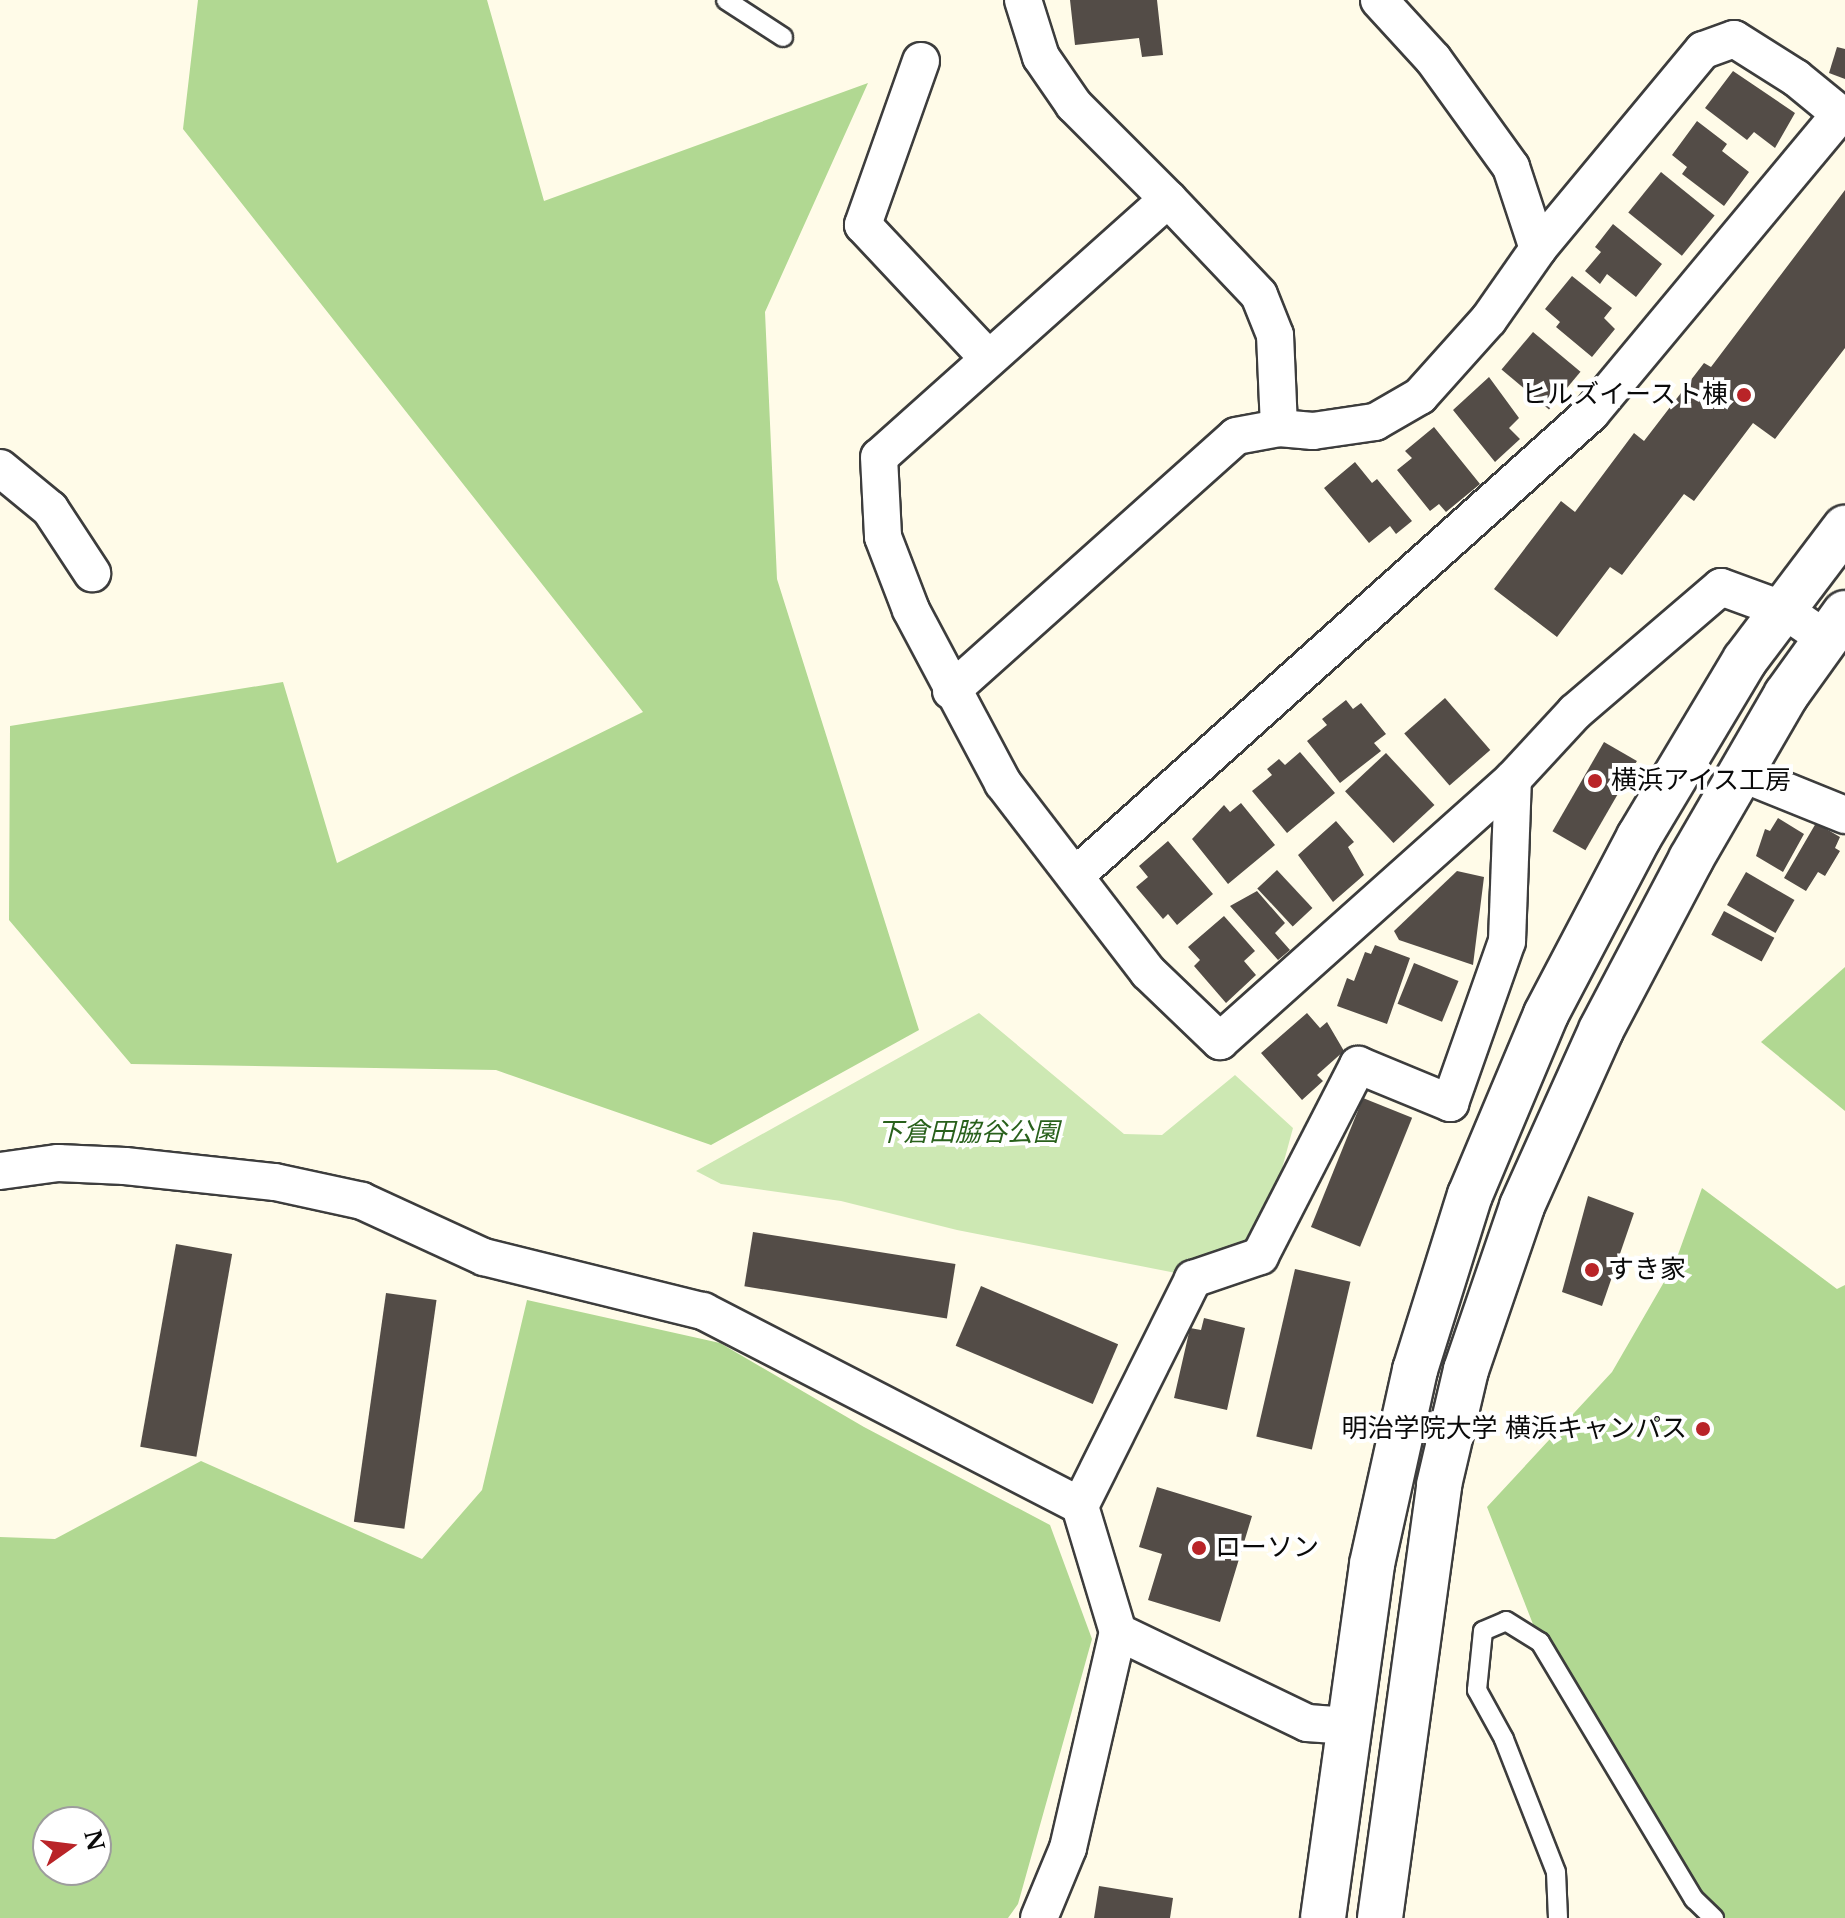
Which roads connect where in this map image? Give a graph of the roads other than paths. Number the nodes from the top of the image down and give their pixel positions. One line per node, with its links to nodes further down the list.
1 (726, 0): 4 (lane)
2 (1023, 0): 6 (street)
3 (1379, 0): 7 (street)
4 (783, 37)
5 (921, 61): 8 (street)
6 (1168, 199): 8 (street); 9 (street)
7 (1538, 249): 9 (street); 19 (street)
8 (988, 358): 15 (street)
9 (1279, 428): 15 (street)
10 (0, 468): 12 (street)
11 (1845, 528): 13 (street)
12 (92, 573)
13 (1784, 610): 14 (street); 17 (street); 23 (street)
14 (1836, 626): 16 (street)
15 (951, 691): 19 (street)
16 (1741, 773): 18 (street); 26 (street)
17 (1513, 779): 19 (street); 21 (street)
18 (1845, 815)
19 (1076, 875)
20 (0, 1171): 21 (street)
21 (1080, 1506): 22 (street)
22 (1118, 1632): 23 (street); 24 (street)
23 (1346, 1726): 25 (street)
24 (1039, 1918)
25 (1323, 1918)
26 (1380, 1918)
27 (1558, 1918): 28 (lane)
28 (1714, 1918)

